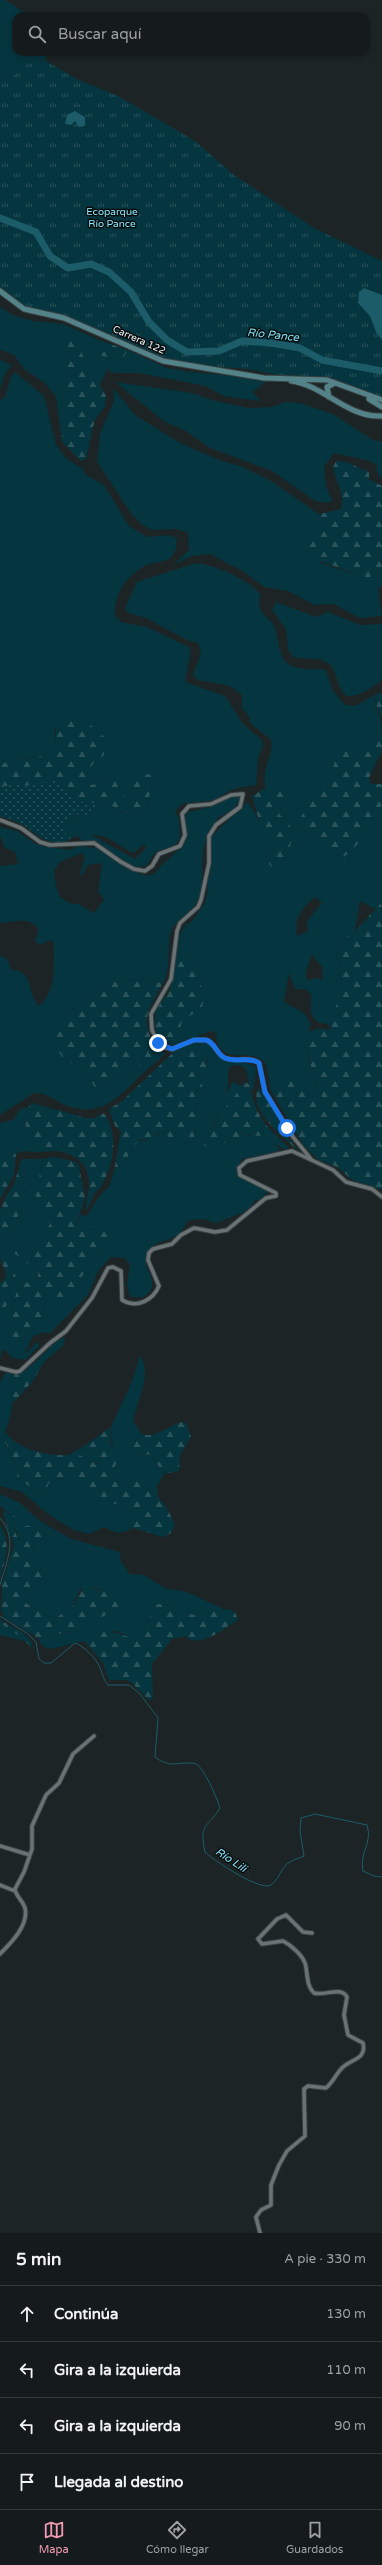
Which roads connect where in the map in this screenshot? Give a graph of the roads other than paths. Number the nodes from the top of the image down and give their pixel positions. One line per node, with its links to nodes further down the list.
1 (0, 291): 2 (street, Carrera 122)
2 (279, 379): 3 (street, Carrera 122); 5 (street, Carrera 122)
3 (340, 384): 4 (street, Carrera 122); 5 (street)
4 (355, 390): 6 (street, Carrera 122); 7 (street)
5 (329, 398): 8 (street, Carrera 122)
6 (382, 400)
7 (382, 407)
8 (381, 416)
9 (0, 820): 10 (street)
10 (311, 1159): 11 (street); 12 (street)
11 (382, 1197)
12 (0, 1368)
13 (94, 1736): 15 (street)
14 (0, 1846): 15 (street)
15 (30, 1855): 17 (street)
16 (0, 1885): 17 (street)
17 (14, 1892): 19 (street)
18 (312, 1933): 20 (street)
19 (0, 1954)
20 (260, 2233)

